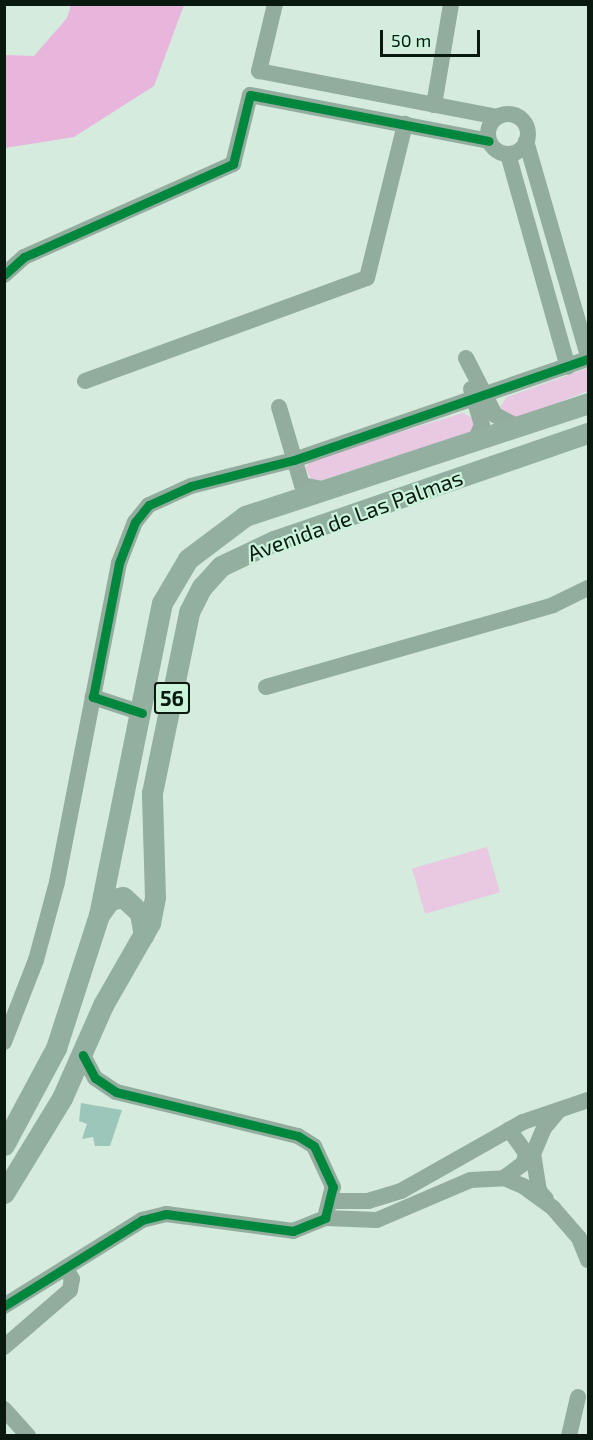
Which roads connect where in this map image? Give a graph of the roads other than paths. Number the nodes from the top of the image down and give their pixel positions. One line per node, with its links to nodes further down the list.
1 (275, 4): 3 (street)
2 (451, 4): 3 (street)
3 (434, 105): 4 (street)
4 (497, 117): 6 (street); 7 (street)
5 (405, 124): 6 (street); 9 (street); 13 (street)
6 (489, 141): 8 (street)
7 (526, 141): 8 (street); 10 (street)
8 (508, 154): 12 (street)
9 (4, 275)
10 (588, 358): 12 (street)
11 (462, 359): 14 (street)
12 (568, 367): 14 (street)
13 (85, 381)
14 (480, 397): 17 (street); 19 (street); 20 (street)
15 (588, 403): 17 (main road, Avenida de Las Palmas / 56)
16 (279, 407): 20 (street)
17 (517, 426): 19 (main road, Avenida de Las Palmas / 56)
18 (588, 434): 27 (main road, Avenida de Las Palmas / 56)
19 (475, 441): 21 (main road, Avenida de Las Palmas / 56)
20 (294, 460): 21 (street); 24 (street)
21 (327, 489): 25 (main road, Avenida de Las Palmas / 56)
22 (588, 588): 23 (street)
23 (266, 687)
24 (93, 697): 25 (street); 28 (street)
25 (142, 713): 26 (main road, Avenida de Las Palmas / 56)
26 (99, 915): 27 (main road); 33 (main road, Avenida de Las Palmas / 56)
27 (144, 936): 29 (main road, Avenida de Las Palmas / 56)
28 (4, 1042)
29 (83, 1055): 35 (main road, Avenida de Las Palmas / 56); 36 (street)
30 (588, 1100): 31 (street)
31 (560, 1109): 32 (street); 37 (street)
32 (509, 1130): 34 (street); 36 (street)
33 (5, 1143)
34 (504, 1178): 37 (street); 38 (street)
35 (4, 1193)
36 (330, 1201): 38 (street)
37 (553, 1208): 39 (street)
38 (325, 1218): 40 (street)
39 (588, 1260)
40 (66, 1269): 41 (street); 42 (street)
41 (4, 1306)
42 (4, 1347)
43 (578, 1397): 46 (street)
44 (4, 1409): 45 (street)
45 (28, 1436)
46 (568, 1436)

